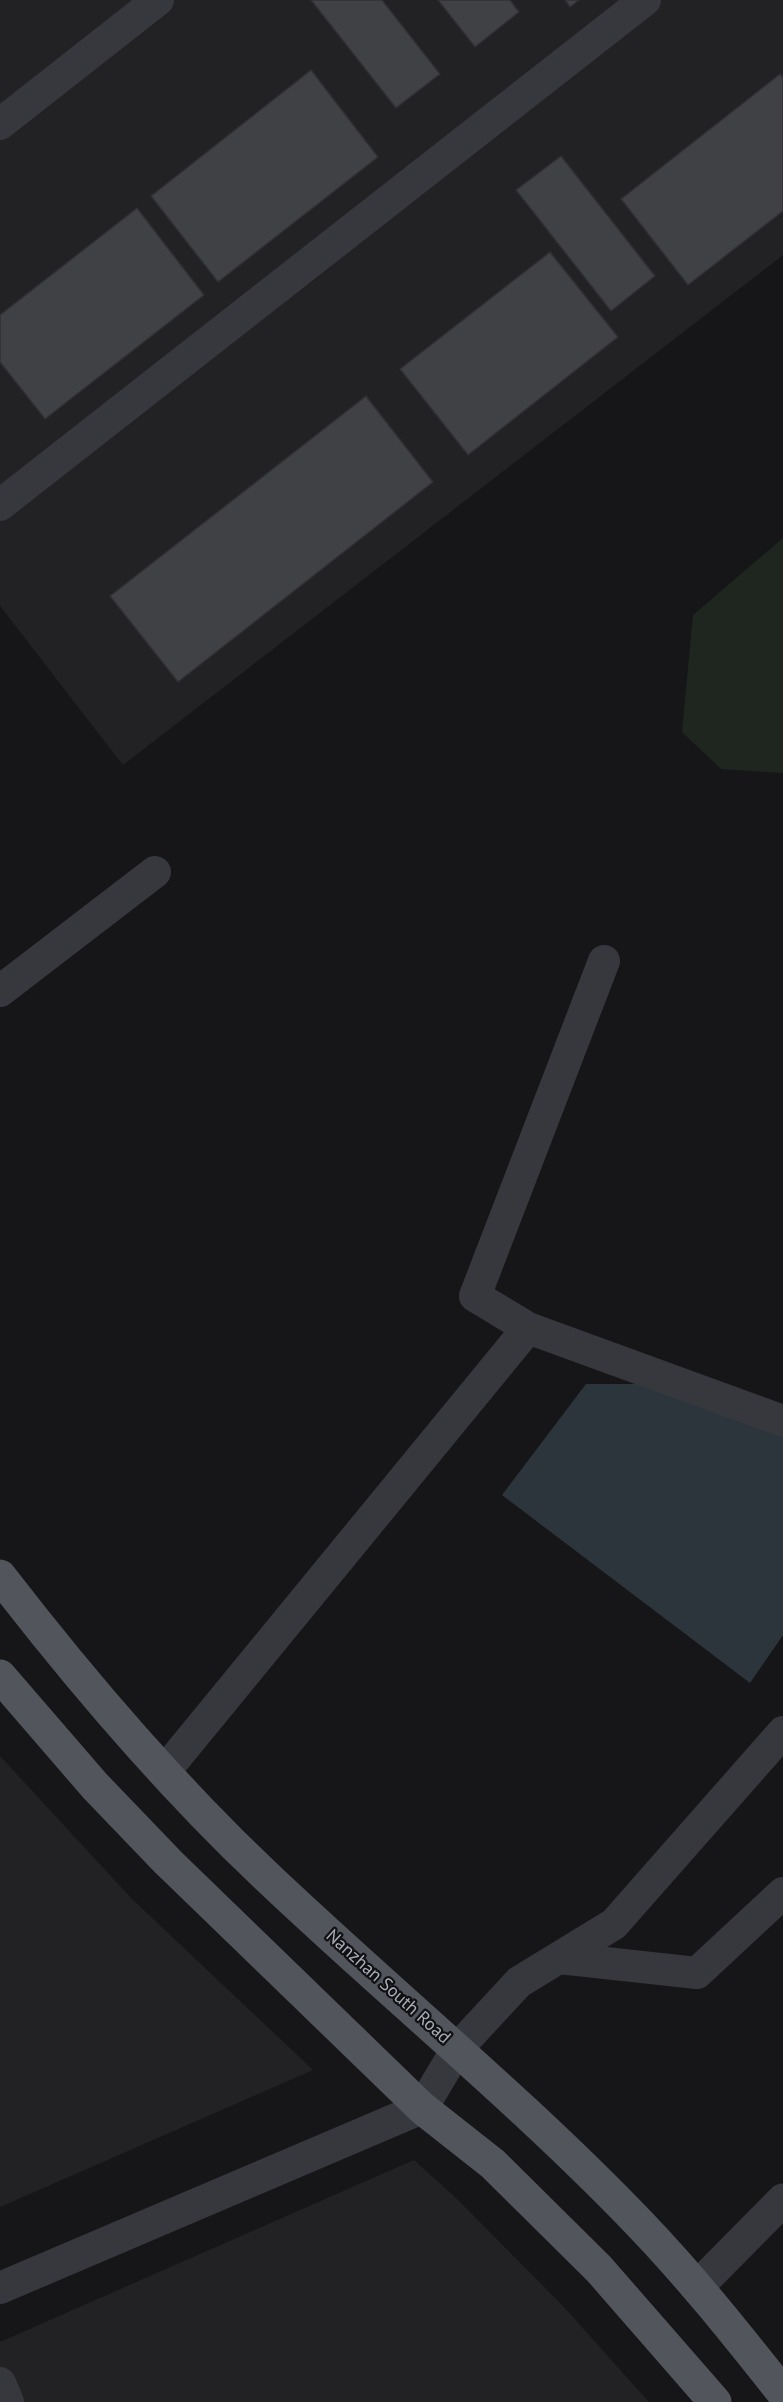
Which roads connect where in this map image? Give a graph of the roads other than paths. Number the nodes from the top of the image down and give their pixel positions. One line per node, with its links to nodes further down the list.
1 (158, 0): 3 (street)
2 (645, 0): 4 (street)
3 (0, 124)
4 (0, 505)
5 (155, 872): 7 (street)
6 (604, 961): 8 (street)
7 (0, 991)
8 (528, 1328): 9 (street); 13 (street)
9 (783, 1421)
10 (0, 1576): 13 (main road, Nanzhan South Road)
11 (0, 1676): 17 (main road)
12 (783, 1732): 15 (street)
13 (164, 1772): 16 (main road, Nanzhan South Road)
14 (783, 1893): 15 (street)
15 (559, 1958): 16 (street)
16 (457, 2049): 17 (street); 19 (main road, Nanzhan South Road)
17 (422, 2109): 20 (street); 24 (main road)
18 (783, 2200): 19 (street)
19 (697, 2287): 22 (main road, Nanzhan South Road)
20 (0, 2288)
21 (0, 2383): 23 (street)
22 (783, 2393)
23 (8, 2402)
24 (715, 2402)

